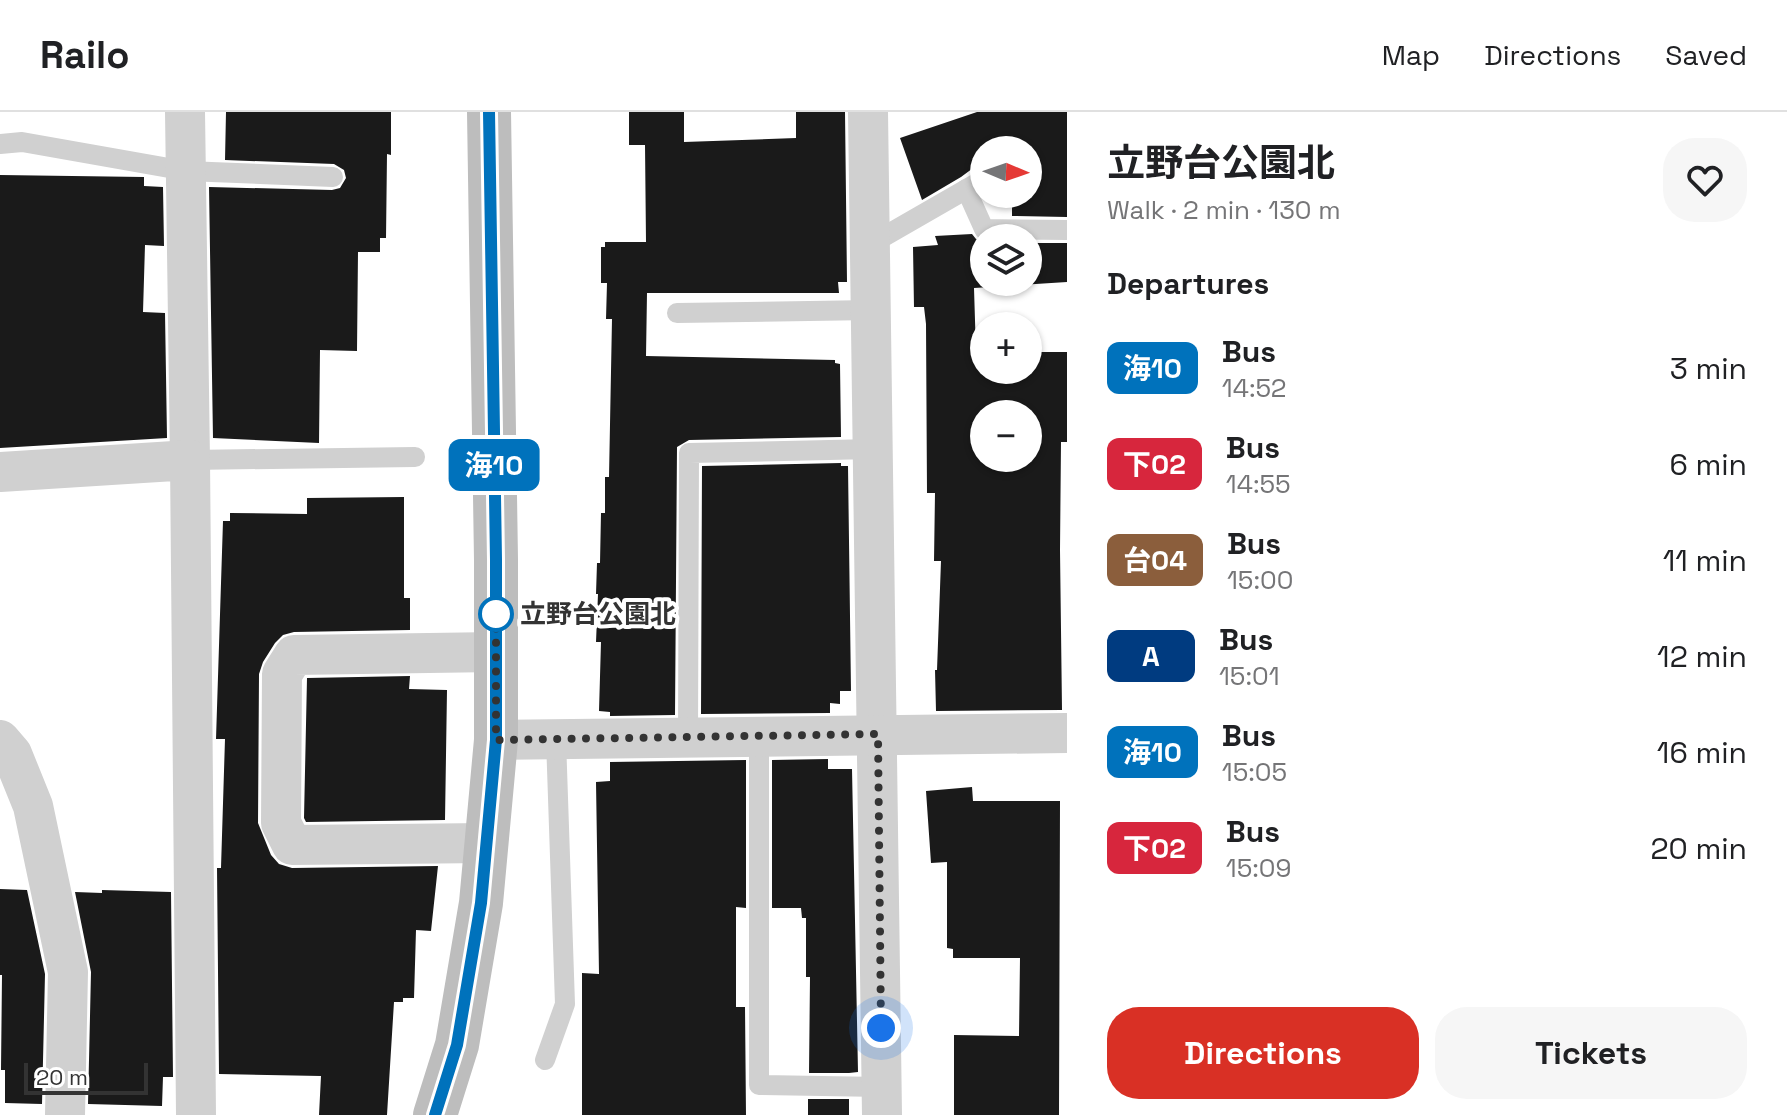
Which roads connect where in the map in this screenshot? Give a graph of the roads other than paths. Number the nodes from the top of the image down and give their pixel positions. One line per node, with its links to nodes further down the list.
1 (185, 112): 5 (street)
2 (489, 112): 17 (street)
3 (868, 112): 10 (street)
4 (0, 144): 5 (lane)
5 (186, 171): 6 (lane); 15 (street)
6 (333, 177)
7 (970, 187): 10 (lane)
8 (980, 208): 9 (lane)
9 (1067, 230)
10 (871, 244): 11 (street)
11 (872, 310): 12 (lane); 13 (street)
12 (677, 313)
13 (874, 449): 19 (street); 21 (lane)
14 (415, 457): 15 (lane)
15 (190, 460): 16 (street); 29 (street)
16 (0, 472)
17 (496, 652): 24 (street); 25 (street)
18 (1067, 733): 19 (street)
19 (878, 734): 20 (street); 27 (street)
20 (759, 736): 21 (street); 27 (lane)
21 (688, 737): 22 (street)
22 (556, 739): 24 (street); 26 (lane)
23 (0, 740): 28 (street)
24 (496, 740): 25 (street)
25 (487, 843): 30 (street)
26 (545, 1060)
27 (882, 1101)
28 (65, 1115)
29 (196, 1115)
30 (435, 1115)

